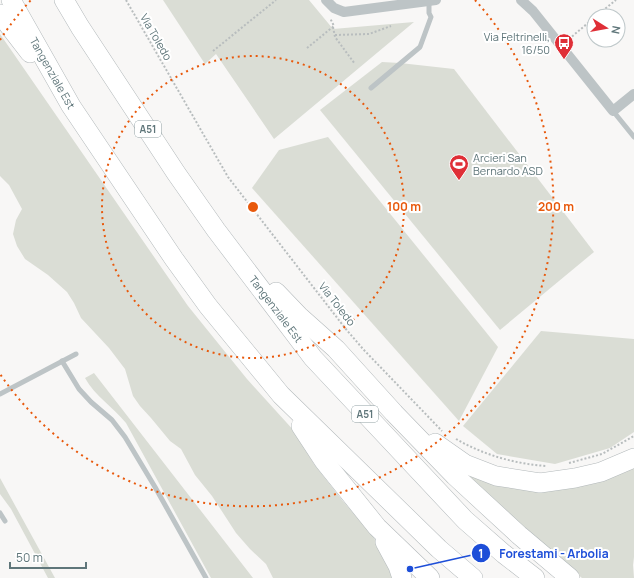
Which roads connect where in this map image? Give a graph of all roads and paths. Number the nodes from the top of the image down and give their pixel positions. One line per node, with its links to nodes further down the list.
1 (11, 0): 22 (highway, Tangenziale Est)
2 (64, 0): 25 (highway, Tangenziale Est / A51)
3 (126, 0): 31 (path, Via Toledo)
4 (276, 0): 18 (path)
5 (326, 0): 6 (street)
6 (433, 0): 20 (lane)
7 (521, 0): 23 (street)
8 (616, 0): 9 (path)
9 (606, 8)
10 (0, 14): 22 (highway)
11 (330, 18): 14 (path)
12 (586, 25): 16 (path)
13 (391, 26): 15 (path)
14 (332, 28): 15 (path); 17 (path)
15 (334, 35): 19 (path)
16 (569, 39)
17 (307, 48)
18 (213, 51)
19 (355, 64)
20 (371, 88)
21 (634, 94): 23 (street)
22 (71, 106): 29 (highway, Tangenziale Est)
23 (613, 111): 24 (lane)
24 (634, 137)
25 (216, 230): 30 (highway); 44 (highway, Tangenziale Est / A51)
26 (76, 354): 27 (lane)
27 (62, 361): 28 (lane); 40 (lane)
28 (0, 394)
29 (281, 395): 39 (highway); 43 (highway, Tangenziale Est)
30 (394, 413): 34 (highway); 45 (highway)
31 (444, 432)
32 (451, 436): 36 (path)
33 (634, 436): 35 (path)
34 (634, 458)
35 (567, 464)
36 (553, 466)
37 (0, 513): 38 (lane)
38 (5, 521)
39 (377, 527): 41 (highway); 42 (highway)
40 (206, 578)
41 (402, 578)
42 (430, 578)
43 (473, 578)
44 (535, 578)
45 (570, 578)

